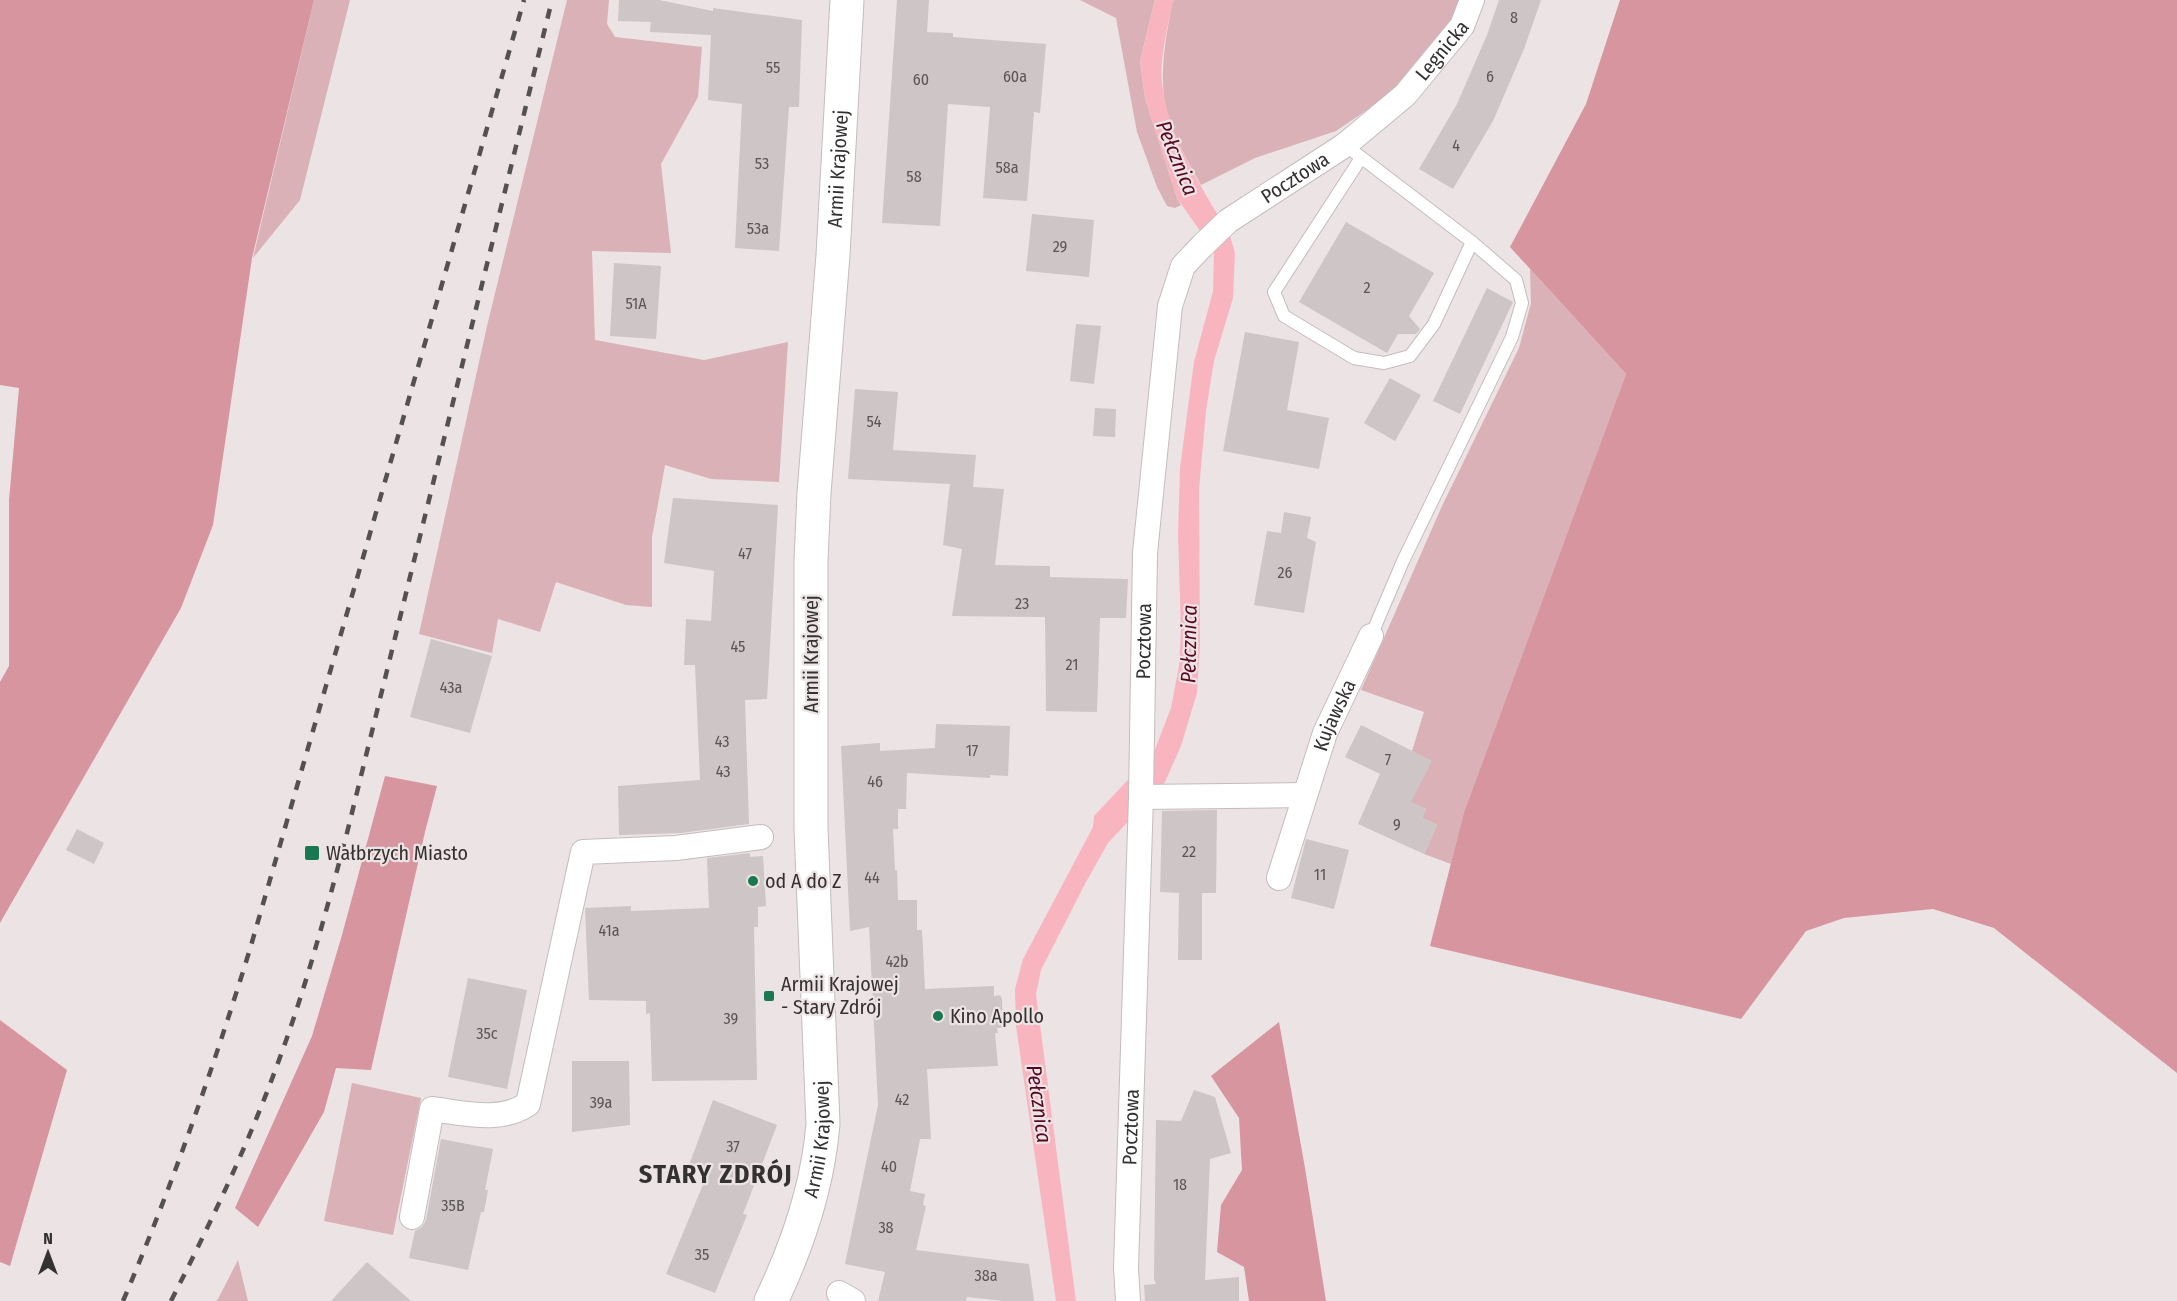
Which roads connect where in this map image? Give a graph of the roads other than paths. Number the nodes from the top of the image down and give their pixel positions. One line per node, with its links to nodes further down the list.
1 (847, 0): 12 (main road, Armii Krajowej)
2 (1472, 0): 3 (street, Legnicka)
3 (1405, 95): 4 (street, Pocztowa)
4 (1353, 151): 5 (lane); 5 (lane); 8 (street, Pocztowa)
5 (1472, 242): 6 (lane)
6 (1371, 636): 7 (street, Kujawska)
7 (1305, 795): 8 (street); 10 (street, Kujawska)
8 (1141, 797): 13 (street, Pocztowa)
9 (761, 837): 11 (street)
10 (1279, 878)
11 (412, 1216)
12 (771, 1301)
13 (1128, 1301)

